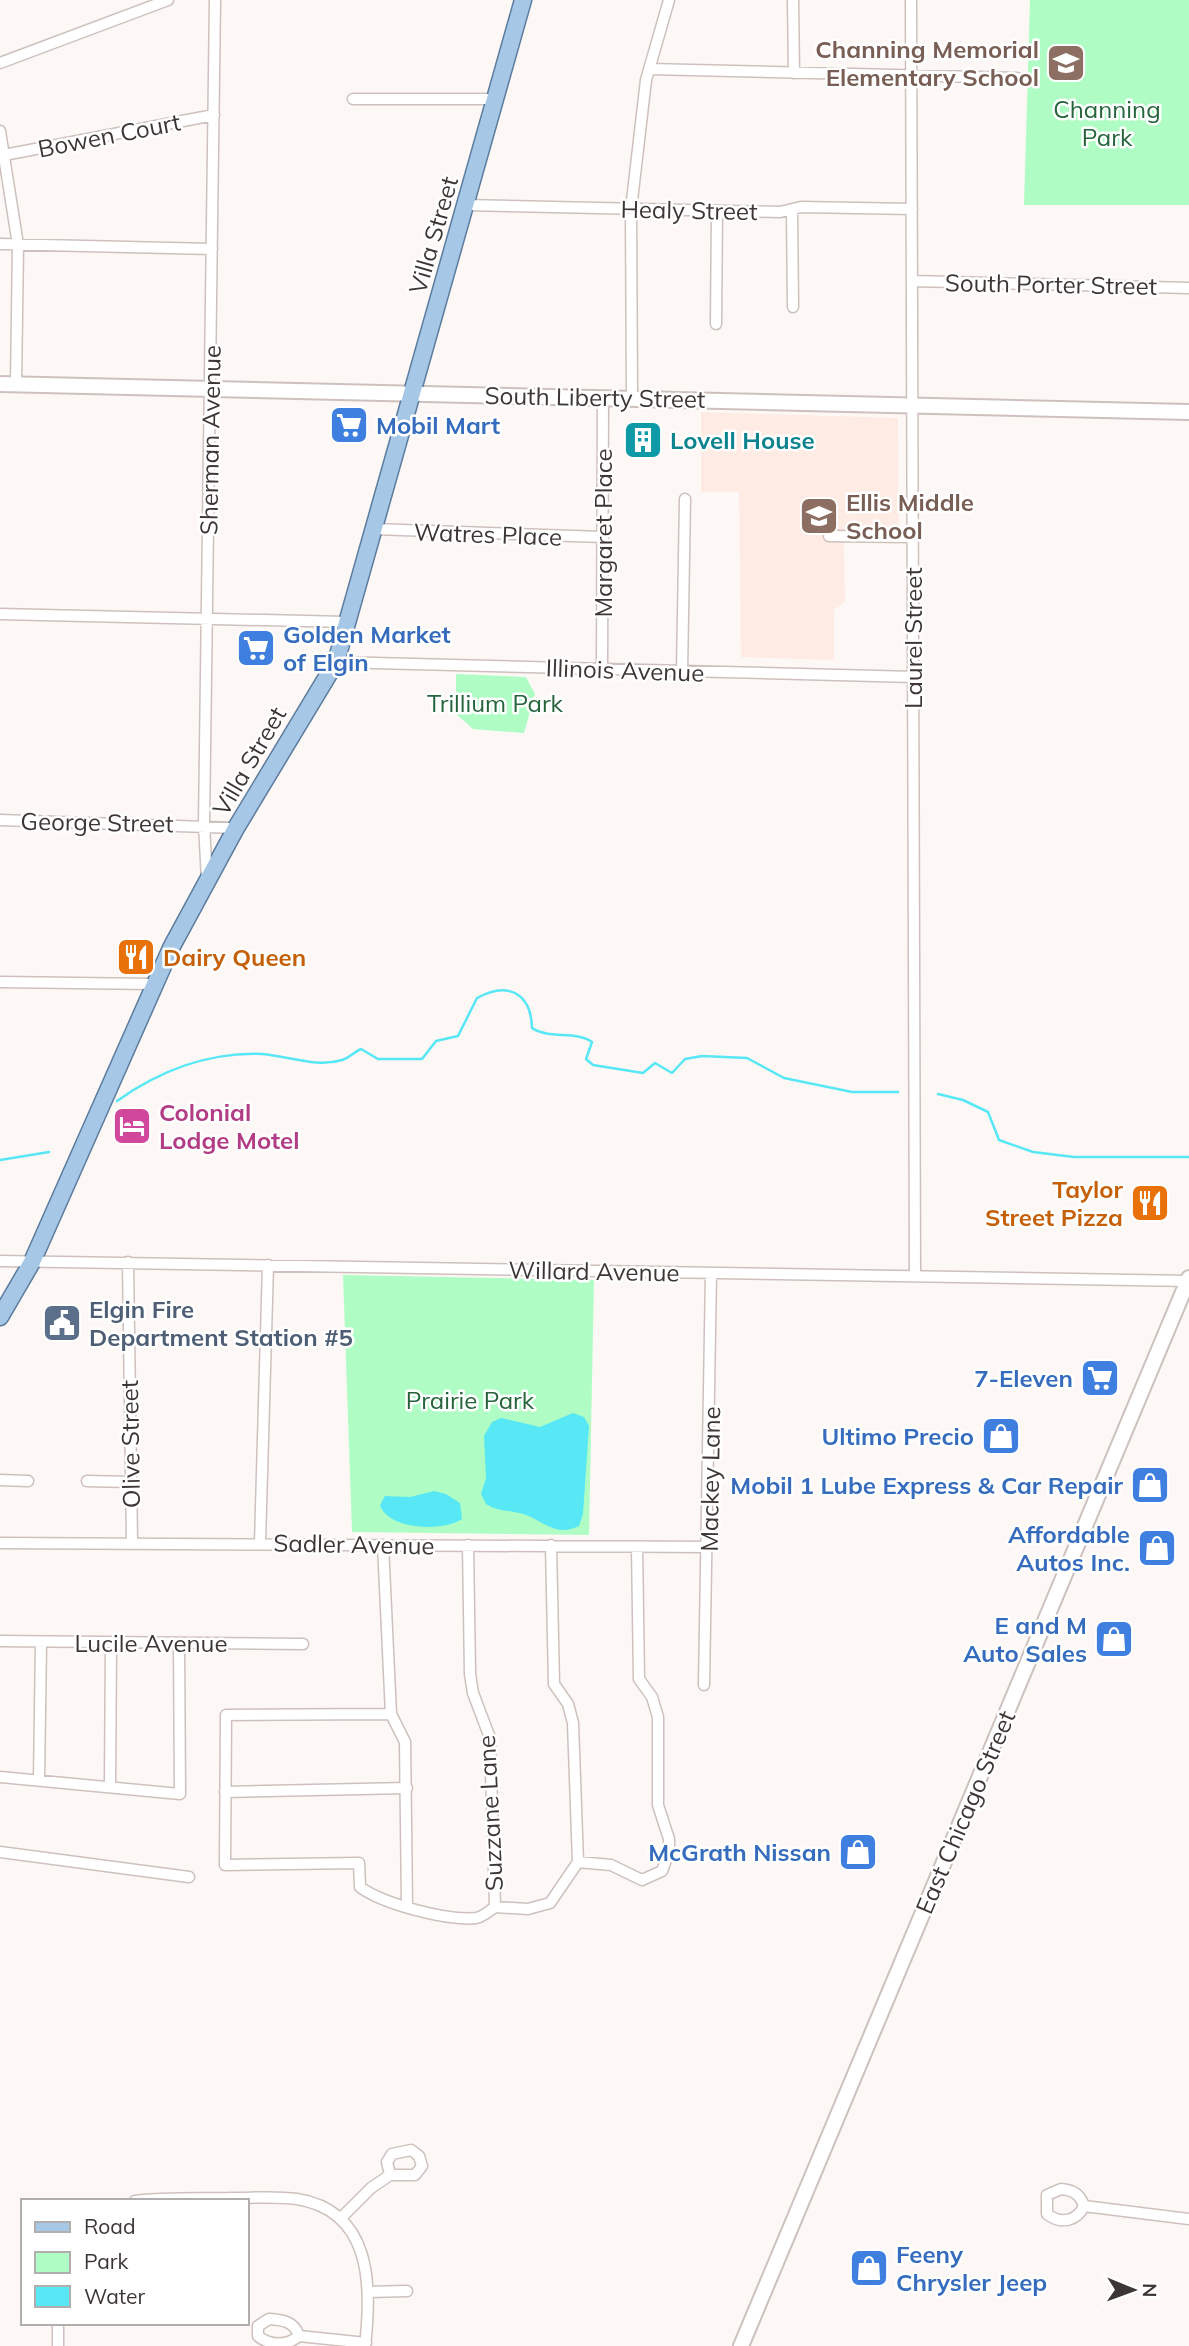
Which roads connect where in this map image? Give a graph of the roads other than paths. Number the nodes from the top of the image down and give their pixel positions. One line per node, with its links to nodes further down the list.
1 (168, 0): 7 (street)
2 (215, 0): 15 (street, Sherman Avenue)
3 (523, 0): 14 (main road, Villa Street)
4 (669, 0): 9 (street)
5 (793, 0): 10 (street)
6 (911, 0): 11 (street, Laurel Street)
7 (145, 4): 8 (street)
8 (0, 63)
9 (649, 69): 10 (street); 19 (street)
10 (794, 73): 11 (street)
11 (912, 75): 12 (street); 20 (street, Laurel Street)
12 (1017, 78)
13 (353, 99): 14 (street)
14 (494, 99): 18 (main road, Villa Street)
15 (214, 115): 17 (street, Bowen Court); 25 (street, Sherman Avenue)
16 (0, 131): 17 (street)
17 (4, 155): 24 (street)
18 (465, 205): 19 (street, Healy Street); 33 (main road, Villa Street)
19 (631, 209): 22 (street, Healy Street); 35 (street)
20 (912, 209): 21 (street, Healy Street); 26 (street, Laurel Street)
21 (792, 210): 22 (street, Healy Street); 28 (street)
22 (717, 211): 29 (street)
23 (0, 244): 24 (street)
24 (18, 245): 25 (street); 31 (street)
25 (212, 249): 32 (street, Sherman Avenue)
26 (913, 281): 27 (street, South Porter Street); 36 (street, Laurel Street)
27 (1189, 288)
28 (793, 307)
29 (716, 324)
30 (0, 384): 31 (main road, South Liberty Street)
31 (16, 385): 32 (main road, South Liberty Street)
32 (211, 388): 33 (main road, South Liberty Street); 44 (street, Sherman Avenue)
33 (412, 393): 34 (main road, South Liberty Street); 39 (main road, Villa Street)
34 (603, 398): 35 (main road, South Liberty Street); 41 (street, Margaret Place)
35 (632, 398): 36 (main road, South Liberty Street)
36 (913, 404): 37 (main road, South Liberty Street); 42 (street, Laurel Street)
37 (1189, 412)
38 (685, 499): 48 (street)
39 (373, 529): 41 (street, Watres Place); 45 (main road, Villa Street)
40 (829, 536): 42 (street)
41 (603, 537): 47 (street, Margaret Place)
42 (912, 537): 49 (street, Laurel Street)
43 (0, 614): 44 (street)
44 (208, 618): 45 (street); 51 (street, Sherman Avenue)
45 (346, 622): 46 (main road, Villa Street)
46 (336, 662): 47 (street, Illinois Avenue); 52 (main road, Villa Street)
47 (602, 669): 48 (street, Illinois Avenue)
48 (682, 672): 49 (street, Illinois Avenue)
49 (914, 677): 61 (street, Laurel Street)
50 (0, 820): 51 (street, George Street)
51 (204, 825): 52 (street, George Street); 53 (street, Sherman Avenue)
52 (236, 828): 53 (main road, Villa Street)
53 (207, 880): 55 (main road, Villa Street)
54 (0, 982): 55 (street)
55 (153, 984): 57 (main road, Villa Street)
56 (0, 1261): 57 (street, Willard Avenue)
57 (32, 1262): 58 (street, Willard Avenue); 63 (main road, Villa Street)
58 (128, 1262): 59 (street, Willard Avenue); 67 (street, Olive Street)
59 (268, 1265): 60 (street, Willard Avenue); 70 (street)
60 (711, 1273): 61 (street, Willard Avenue); 75 (street, Mackey Lane)
61 (915, 1276): 62 (street, Willard Avenue)
62 (1189, 1280): 104 (main road, East Chicago Street)
63 (0, 1317)
64 (0, 1480): 65 (street)
65 (27, 1480)
66 (88, 1481): 67 (street)
67 (131, 1482): 68 (street, Olive Street)
68 (132, 1542): 69 (street, Sadler Avenue); 70 (street, Sadler Avenue)
69 (0, 1543)
70 (260, 1543): 71 (street, Sadler Avenue)
71 (383, 1545): 72 (street, Sadler Avenue); 82 (street)
72 (468, 1545): 73 (street, Sadler Avenue); 92 (street, Suzzane Lane)
73 (551, 1545): 74 (street, Sadler Avenue); 89 (street)
74 (637, 1547): 75 (street, Sadler Avenue); 89 (street)
75 (709, 1547): 81 (street, Mackey Lane)
76 (0, 1641): 77 (street, Lucile Avenue)
77 (41, 1642): 78 (street, Lucile Avenue); 84 (street)
78 (111, 1643): 79 (street, Lucile Avenue); 85 (street)
79 (179, 1643): 80 (street, Lucile Avenue); 85 (street)
80 (303, 1644)
81 (704, 1685)
82 (391, 1714): 86 (street); 87 (street)
83 (0, 1777): 84 (street)
84 (39, 1780): 85 (street)
85 (110, 1787)
86 (407, 1788): 87 (street); 91 (street)
87 (225, 1792): 91 (street, Suzzane Lane)
88 (0, 1852): 90 (street)
89 (578, 1861): 92 (street)
90 (189, 1877)
91 (407, 1905): 92 (street, Suzzane Lane)
92 (495, 1907)
93 (390, 2175): 96 (street)
94 (248, 2199): 96 (street)
95 (1084, 2206): 97 (street)
96 (340, 2219): 99 (street)
97 (1189, 2219)
98 (407, 2291): 99 (street)
99 (368, 2292): 102 (street)
100 (58, 2325): 103 (street)
101 (299, 2336): 102 (street)
102 (366, 2345)
103 (58, 2346)
104 (741, 2346)

